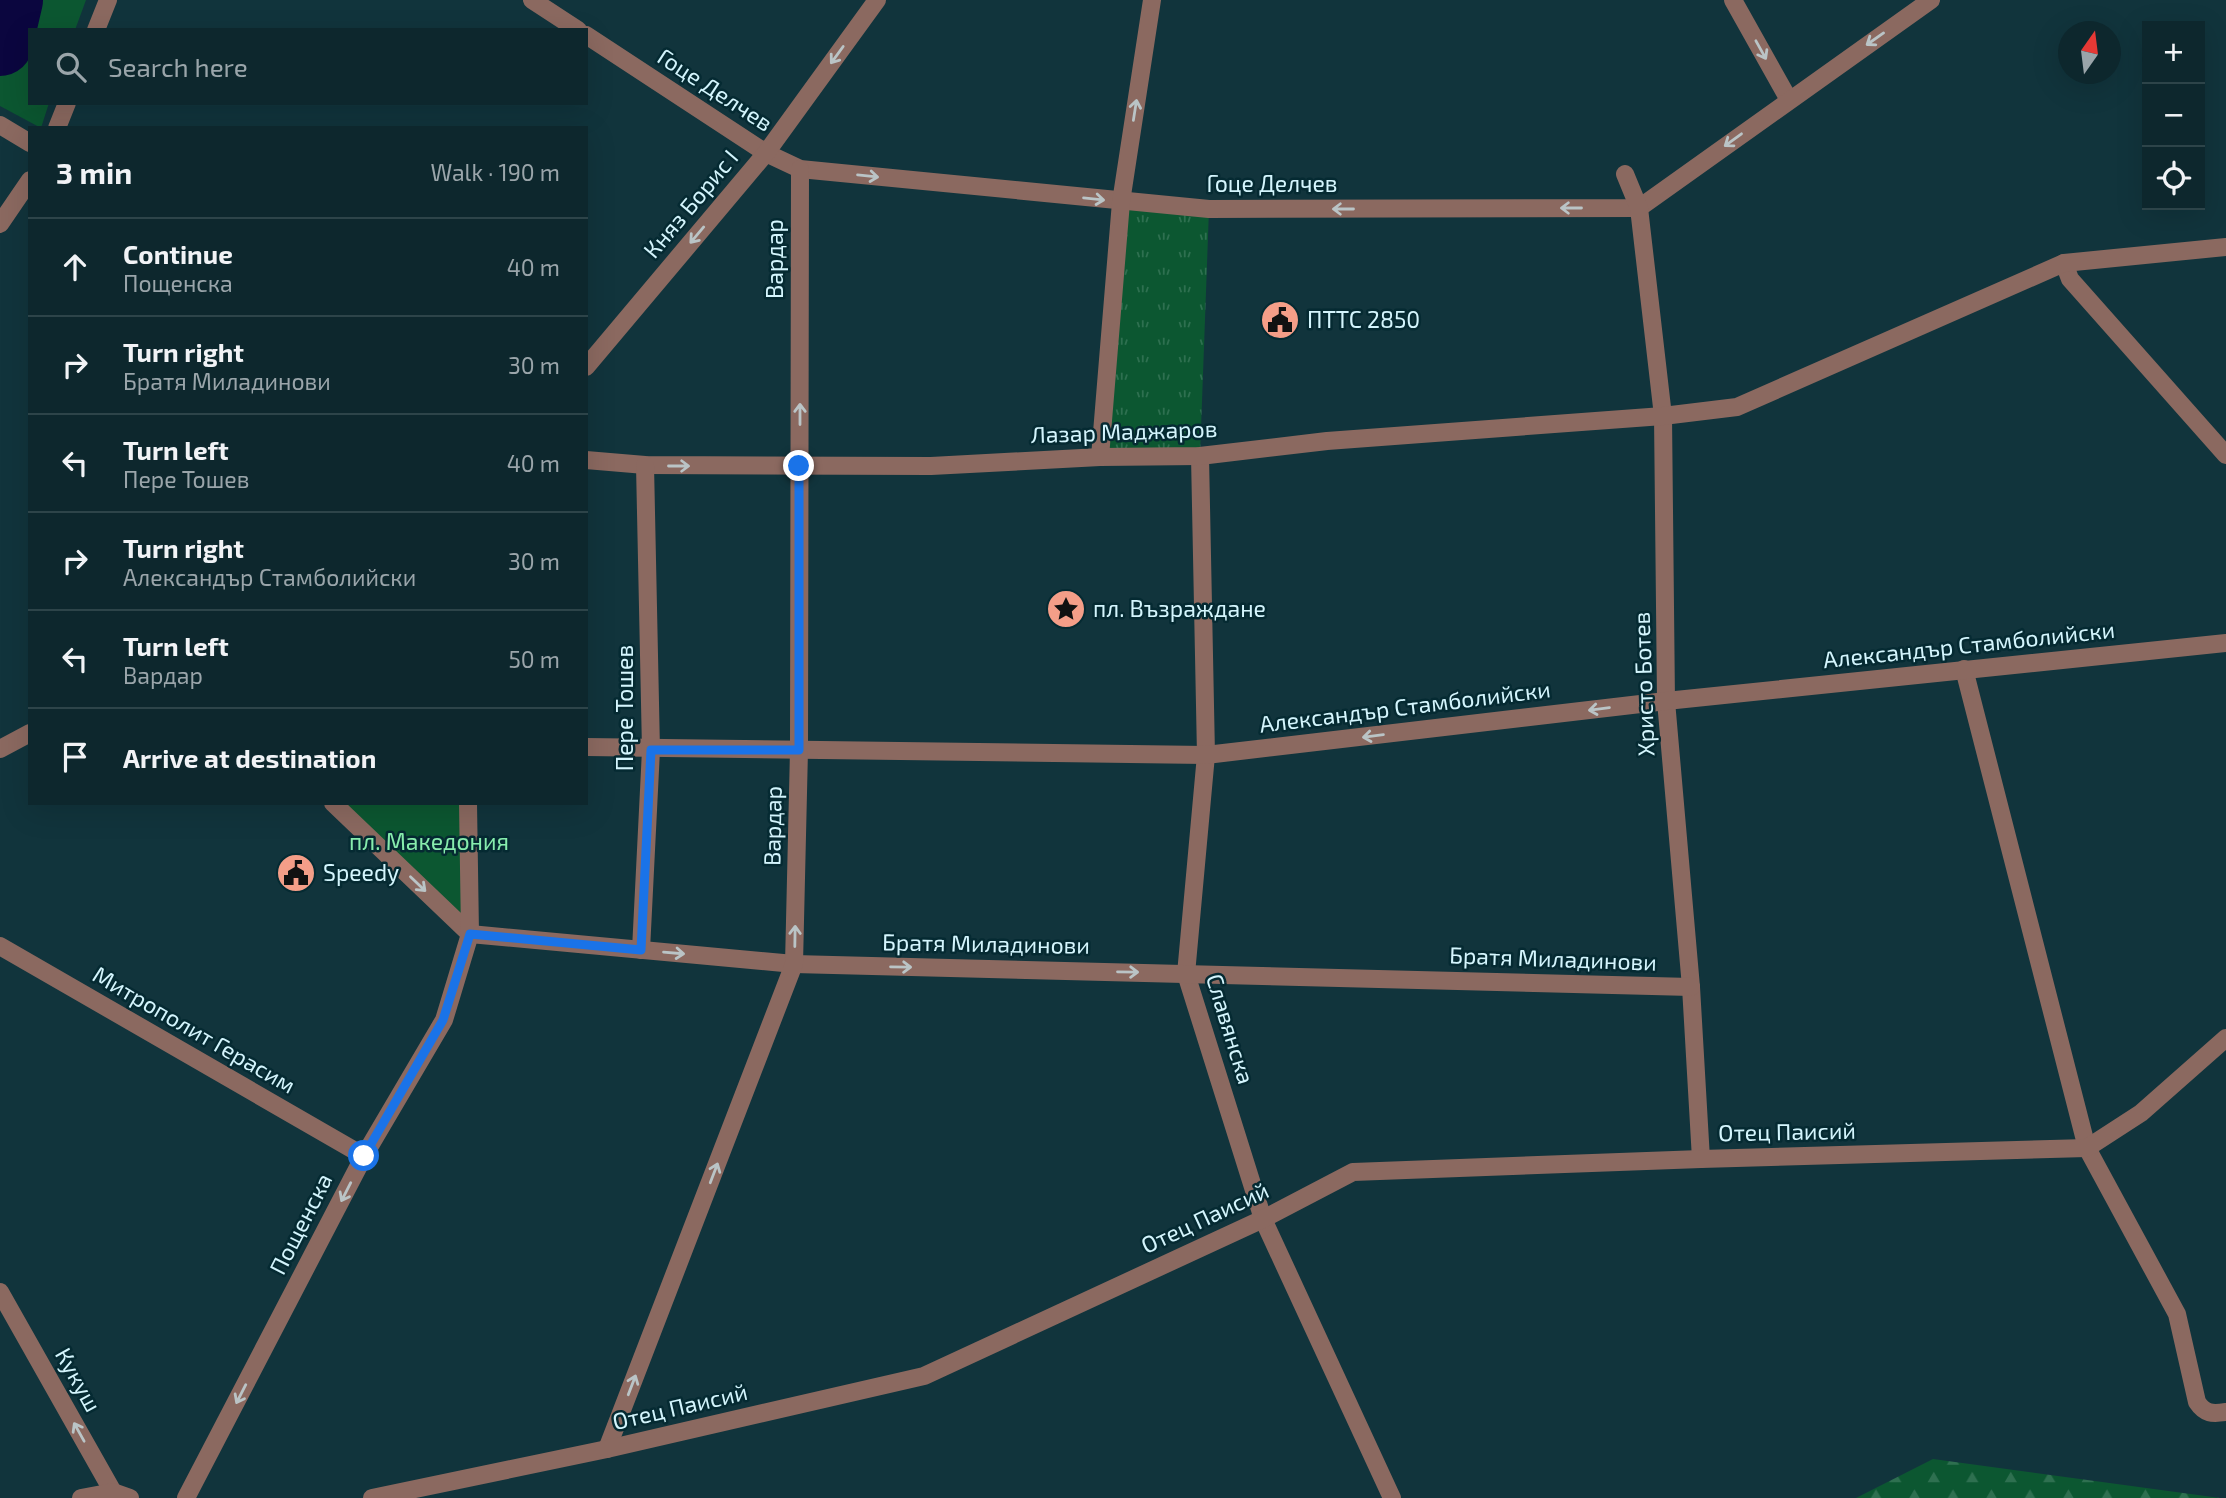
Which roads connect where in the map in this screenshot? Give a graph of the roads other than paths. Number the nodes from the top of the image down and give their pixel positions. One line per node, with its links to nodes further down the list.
1 (108, 0): 7 (street)
2 (532, 0): 8 (street)
3 (877, 0): 15 (street, Княз Борис I, one-way to 15)
4 (1152, 0): 19 (street, one-way to 4)
5 (1733, 0): 10 (street, one-way to 10)
6 (1931, 0): 10 (street, one-way to 10)
7 (97, 28)
8 (575, 28)
9 (588, 36): 15 (street, Гоце Делчев)
10 (1789, 100): 20 (street, one-way to 20)
11 (66, 105): 13 (street)
12 (0, 125): 14 (street)
13 (58, 126)
14 (28, 142)
15 (766, 153): 16 (street, Гоце Делчев); 24 (street, Княз Борис I, one-way to 24)
16 (800, 169): 19 (street, Гоце Делчев, one-way to 19); 31 (street, Вардар, one-way to 16)
17 (1625, 174): 20 (street, Христо Ботев)
18 (28, 183): 21 (street)
19 (1121, 202): 20 (street, Гоце Делчев, one-way to 19); 28 (street)
20 (1639, 208): 25 (street, Христо Ботев)
21 (0, 224)
22 (2226, 247): 23 (street, Лазар Маджаров)
23 (2064, 263): 25 (street, Лазар Маджаров); 26 (street)
24 (588, 365)
25 (1663, 416): 27 (street, Лазар Маджаров); 34 (street, Христо Ботев)
26 (2226, 455)
27 (1200, 456): 28 (street, Лазар Маджаров); 40 (street, Славянска)
28 (1100, 457): 31 (street, Лазар Маджаров)
29 (588, 460): 30 (street, Лазар Маджаров)
30 (645, 466): 31 (street, Лазар Маджаров, one-way to 31); 38 (street, Пере Тошев)
31 (799, 466): 39 (street, Вардар)
32 (2226, 643): 33 (street, Александър Стамболийски)
33 (1964, 669): 34 (street, Александър Стамболийски); 50 (street)
34 (1666, 701): 40 (street, Александър Стамболийски, one-way to 40); 48 (street, Христо Ботев)
35 (28, 734): 37 (street)
36 (588, 747): 38 (street, Александър Стамболийски)
37 (0, 749)
38 (651, 750): 39 (street, Александър Стамболийски); 45 (street, Пере Тошев)
39 (799, 750): 40 (street, Александър Стамболийски); 46 (street, Вардар, one-way to 39)
40 (1206, 755): 47 (street, Славянска)
41 (335, 805): 43 (street, one-way to 43)
42 (468, 805): 43 (street, Пощенска)
43 (470, 934): 45 (street, Братя Миладинови); 51 (street, Пощенска)
44 (0, 946): 51 (street, Митрополит Герасим)
45 (641, 950): 46 (street, Братя Миладинови, one-way to 46)
46 (794, 964): 47 (street, Братя Миладинови, one-way to 47); 56 (street, Вардар, one-way to 46)
47 (1186, 974): 48 (street, Братя Миладинови); 53 (street, Славянска)
48 (1691, 987): 52 (street, Христо Ботев)
49 (2226, 1038): 50 (street)
50 (2087, 1148): 52 (street, Отец Паисий); 55 (street)
51 (364, 1156): 60 (street, Пощенска, one-way to 60)
52 (1701, 1158): 53 (street, Отец Паисий)
53 (1262, 1219): 56 (street, Отец Паисий); 62 (street, Славянска)
54 (0, 1292): 57 (street, Кукуш, one-way to 54)
55 (2226, 1412)
56 (607, 1449): 61 (street, Отец Паисий)
57 (113, 1492): 58 (street); 59 (street)
58 (81, 1498)
59 (130, 1498)
60 (186, 1498)
61 (382, 1498)
62 (1392, 1498)

